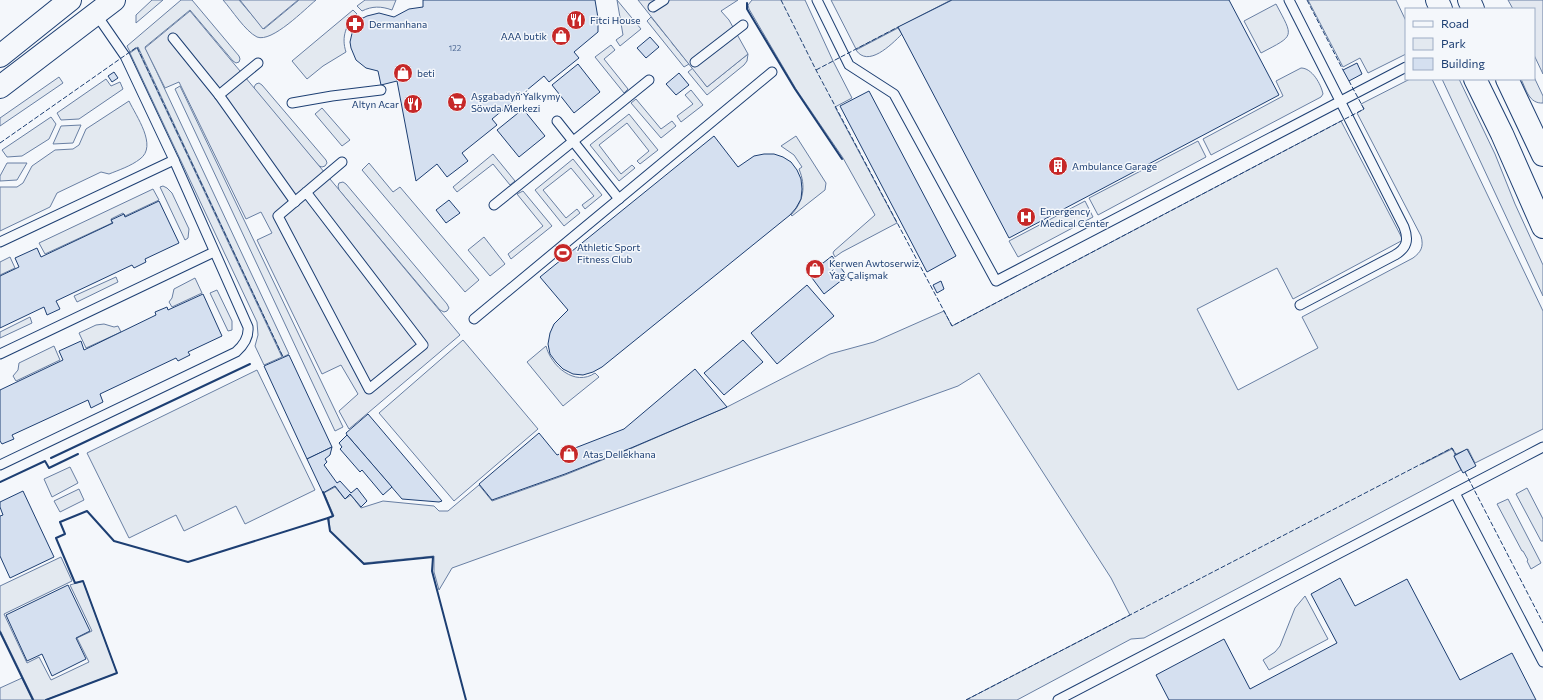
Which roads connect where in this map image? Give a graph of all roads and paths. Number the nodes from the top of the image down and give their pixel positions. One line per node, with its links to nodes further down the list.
1 (70, 0): 10 (main road)
2 (114, 0): 7 (main road)
3 (664, 0): 6 (lane)
4 (817, 0): 21 (lane)
5 (1290, 0): 21 (lane)
6 (653, 7)
7 (96, 14): 18 (main road); 26 (lane)
8 (743, 25): 11 (lane)
9 (173, 38): 20 (lane)
10 (0, 56)
11 (695, 62)
12 (258, 63): 20 (lane)
13 (1405, 68): 21 (lane)
14 (772, 72): 29 (lane)
15 (649, 80): 24 (lane)
16 (1475, 80): 32 (main road)
17 (1507, 80): 25 (main road)
18 (0, 87)
19 (381, 90): 22 (lane)
20 (220, 95): 30 (lane)
21 (1341, 100): 35 (lane)
22 (292, 103)
23 (557, 122): 24 (lane)
24 (573, 141): 29 (lane); 31 (lane)
25 (1543, 155)
26 (174, 160): 33 (lane); 34 (lane)
27 (342, 162): 28 (lane)
28 (306, 192): 30 (lane); 30 (lane)
29 (619, 199): 36 (lane)
30 (295, 202)
31 (494, 206)
32 (1543, 227)
33 (0, 242)
34 (214, 252): 37 (lane); 39 (lane)
35 (1300, 305)
36 (474, 320)
37 (0, 354)
38 (1543, 447): 40 (lane)
39 (0, 465)
40 (1455, 492): 41 (lane); 42 (lane)
41 (1543, 662)
42 (1058, 700)

